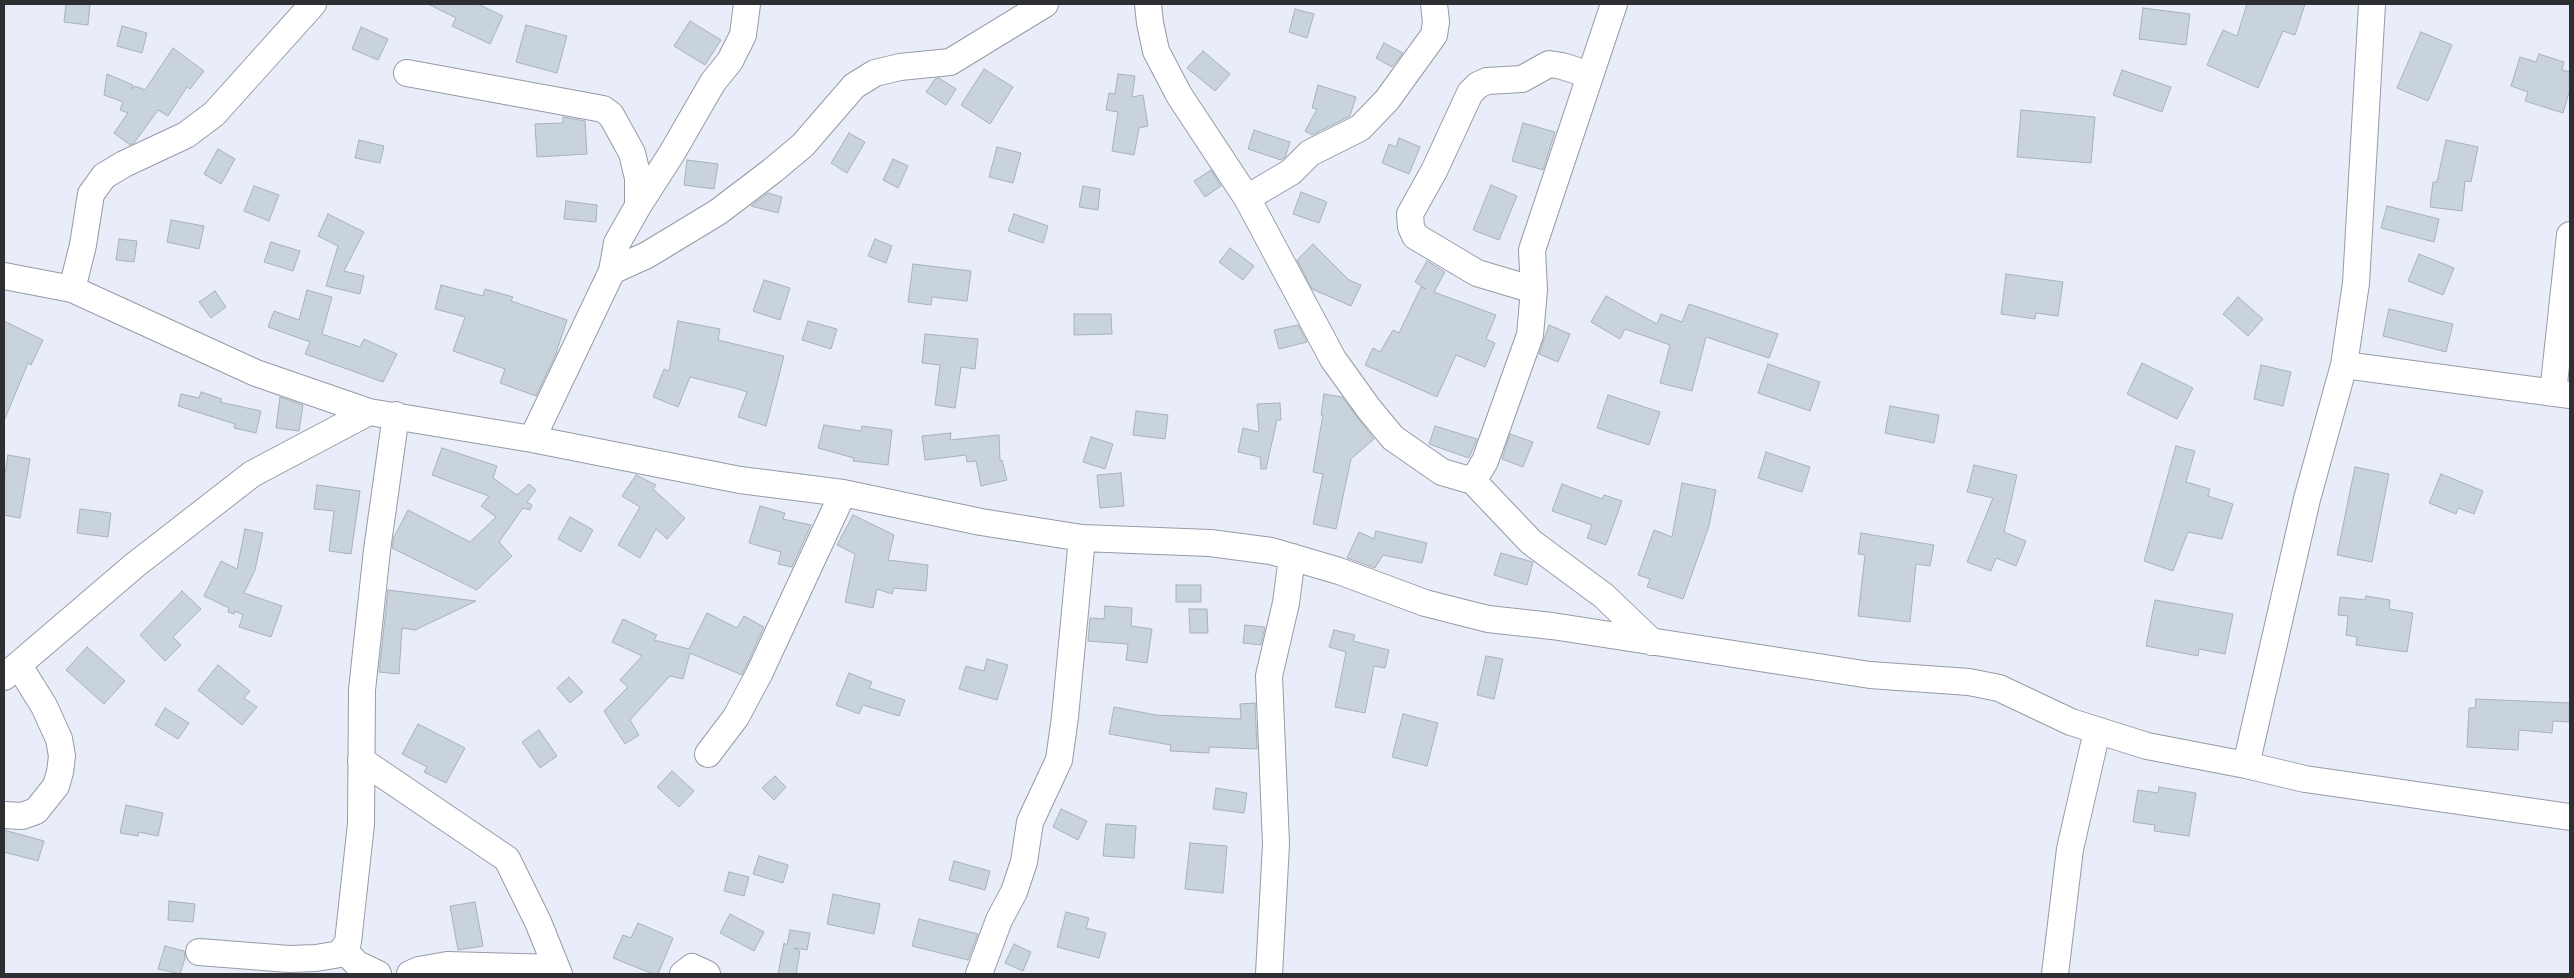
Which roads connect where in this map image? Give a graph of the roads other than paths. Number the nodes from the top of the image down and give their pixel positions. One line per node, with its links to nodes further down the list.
1 (313, 4): 15 (street)
2 (747, 4): 11 (street)
3 (1044, 4): 13 (street)
4 (1148, 4): 10 (street)
5 (1434, 4): 10 (street)
6 (1614, 4): 9 (street)
7 (2372, 4): 17 (street)
8 (407, 73): 11 (street)
9 (1590, 75): 16 (street); 16 (street)
10 (1247, 198): 22 (street)
11 (638, 206): 13 (street)
12 (2570, 235): 18 (street)
13 (612, 271): 21 (street)
14 (4, 276): 15 (street)
15 (72, 289): 19 (street)
16 (1534, 290): 22 (street)
17 (2344, 365): 18 (street); 31 (street)
18 (2562, 394)
19 (369, 412): 20 (street); 27 (street)
20 (396, 416): 21 (street); 30 (street)
21 (532, 439): 23 (street)
22 (1473, 481): 26 (street)
23 (843, 493): 24 (street); 29 (street)
24 (1082, 538): 25 (street); 41 (street)
25 (1292, 557): 26 (street); 42 (street)
26 (1652, 642): 28 (street)
27 (11, 672): 32 (street)
28 (2097, 731): 31 (street); 43 (street)
29 (708, 754)
30 (361, 760): 34 (street); 36 (street)
31 (2246, 765): 33 (street)
32 (4, 815)
33 (2570, 818)
34 (344, 949): 35 (street); 37 (street)
35 (199, 952)
36 (556, 972): 38 (street)
37 (378, 974)
38 (410, 974)
39 (683, 974): 40 (street)
40 (707, 974)
41 (979, 974)
42 (1269, 974)
43 (2055, 974)

